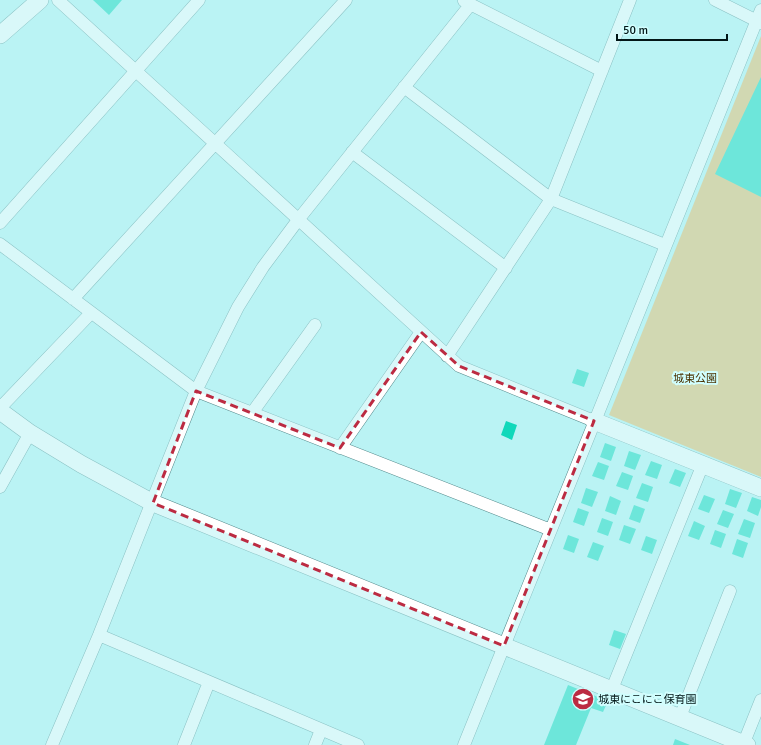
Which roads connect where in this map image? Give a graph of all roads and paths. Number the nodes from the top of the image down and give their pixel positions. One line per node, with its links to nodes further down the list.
1 (40, 0): 9 (street)
2 (58, 0): 10 (street)
3 (200, 0): 10 (street)
4 (346, 0): 13 (street)
5 (630, 0): 11 (street)
6 (715, 0): 8 (street)
7 (466, 2): 11 (street); 12 (street)
8 (760, 18): 19 (street)
9 (0, 35)
10 (136, 70): 13 (street); 17 (street)
11 (602, 71): 15 (street)
12 (404, 87): 14 (street); 15 (street)
13 (217, 143): 16 (street); 21 (street)
14 (352, 152): 16 (street); 20 (street)
15 (550, 199): 19 (street); 20 (street)
16 (298, 220): 24 (street); 26 (street)
17 (0, 223)
18 (0, 244): 21 (street)
19 (666, 245): 30 (street)
20 (506, 268): 25 (street)
21 (73, 299): 22 (street)
22 (91, 313): 26 (street); 27 (street)
23 (315, 326): 29 (street)
24 (421, 332): 25 (street); 32 (street)
25 (447, 356): 30 (street)
26 (196, 391): 29 (street); 36 (street)
27 (0, 408)
28 (0, 411): 31 (street)
29 (252, 413): 32 (street)
30 (594, 421): 33 (street); 37 (street)
31 (30, 433): 34 (street); 36 (street)
32 (340, 448): 37 (street)
33 (703, 464): 35 (street); 42 (street)
34 (0, 486)
35 (761, 488)
36 (153, 503): 39 (street); 40 (street)
37 (551, 530): 40 (street)
38 (730, 591): 44 (street)
39 (99, 635): 41 (street); 47 (street)
40 (504, 646): 42 (street); 51 (street)
41 (209, 682): 45 (street); 48 (street)
42 (612, 689): 44 (street)
43 (761, 700): 46 (street)
44 (680, 717): 46 (street)
45 (321, 730): 49 (street); 50 (street)
46 (744, 744)
47 (52, 745)
48 (184, 745)
49 (315, 745)
50 (358, 745)
51 (464, 745)

